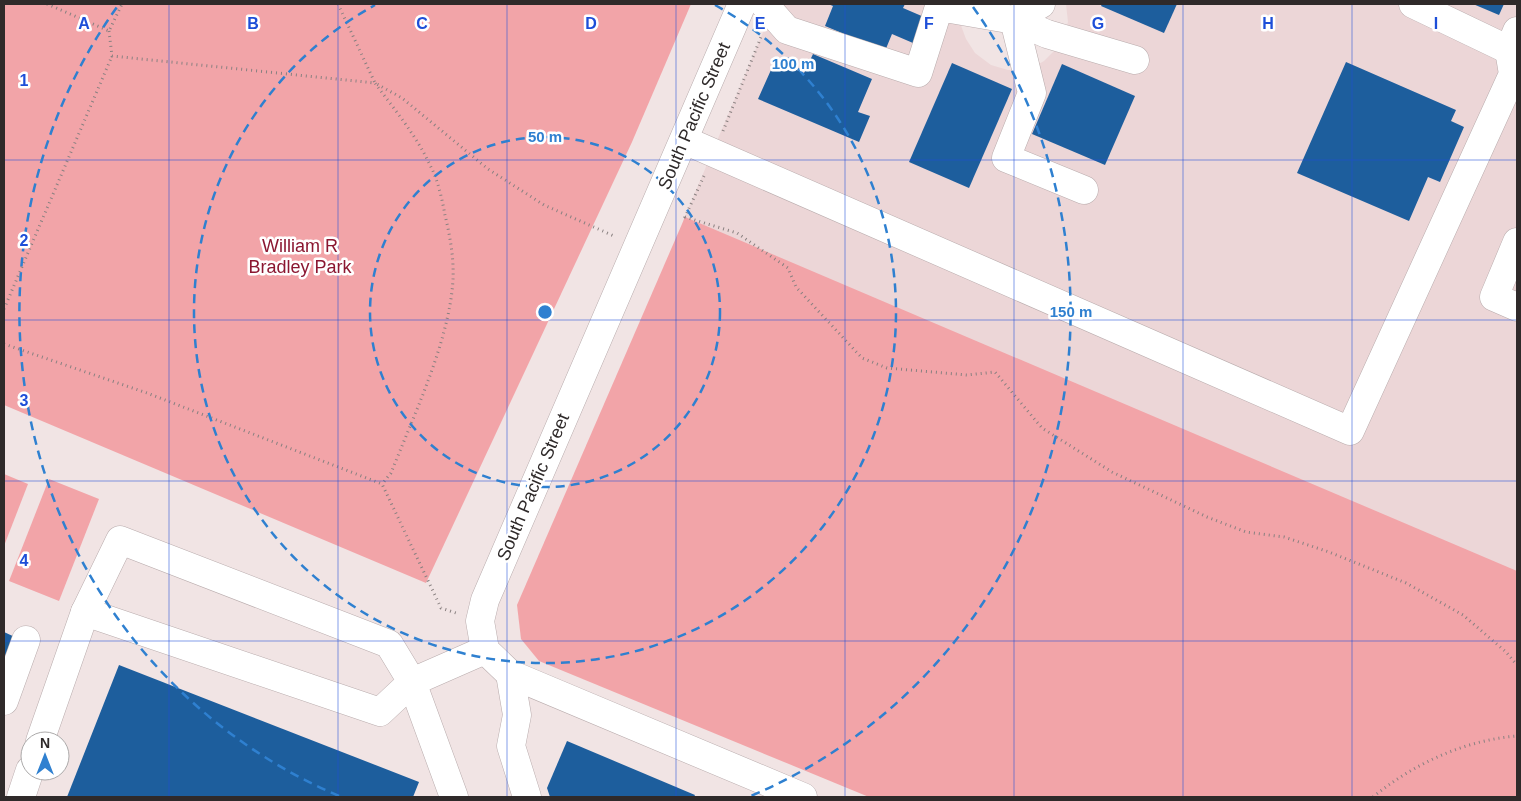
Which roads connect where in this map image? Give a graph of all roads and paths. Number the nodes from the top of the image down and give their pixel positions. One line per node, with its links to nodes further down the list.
1 (46, 4): 9 (path)
2 (122, 4): 9 (path)
3 (338, 4): 13 (path)
4 (742, 4): 14 (street, South Pacific Street)
5 (1041, 4): 8 (street)
6 (1413, 4): 10 (street)
7 (768, 8): 8 (street); 15 (path)
8 (1005, 12): 12 (street); 16 (street)
9 (109, 31): 11 (path)
10 (1513, 41): 15 (street)
11 (112, 56): 13 (path); 20 (path)
12 (1135, 60)
13 (375, 83): 18 (path); 22 (path)
14 (684, 140): 15 (street); 18 (street, South Pacific Street)
15 (714, 153): 27 (path)
16 (1084, 190)
17 (1517, 242): 19 (street)
18 (638, 245): 24 (street, South Pacific Street)
19 (1517, 307)
20 (4, 309)
21 (4, 344): 22 (path)
22 (382, 484): 24 (path)
23 (86, 612): 29 (street); 29 (street); 31 (street)
24 (480, 621): 26 (street, South Pacific Street)
25 (26, 640): 30 (street)
26 (485, 650): 28 (street); 29 (street)
27 (1517, 665)
28 (510, 674): 36 (street); 37 (street)
29 (412, 682): 35 (street)
30 (4, 701)
31 (44, 731)
32 (1517, 736): 38 (path)
33 (26, 781): 34 (street)
34 (20, 797)
35 (454, 797)
36 (527, 797)
37 (803, 797)
38 (1373, 797)

